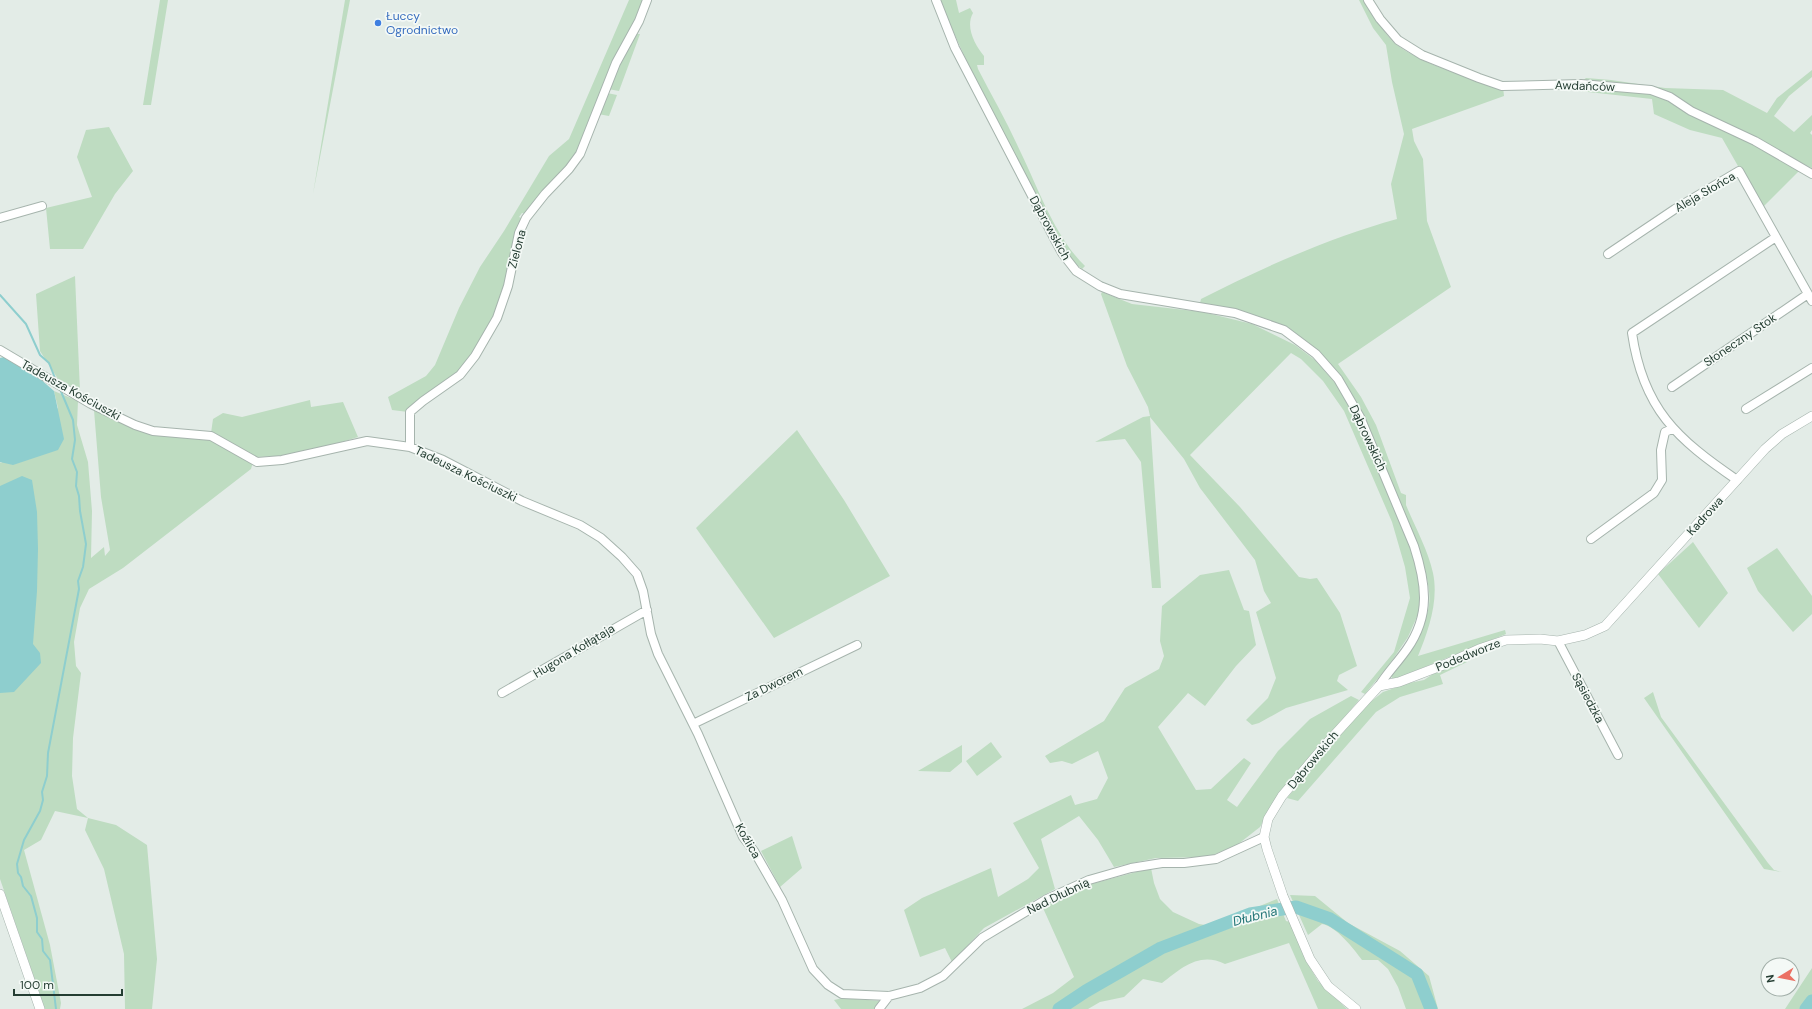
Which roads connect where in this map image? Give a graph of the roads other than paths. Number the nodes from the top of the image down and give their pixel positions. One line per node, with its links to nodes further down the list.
1 (647, 0): 16 (street, Zielona)
2 (936, 0): 23 (street, Dąbrowskich)
3 (1368, 0): 4 (street, Awdańców)
4 (1812, 174)
5 (42, 206): 6 (street)
6 (0, 218)
7 (1776, 237): 8 (street, Aleja Słońca); 9 (street, Aleja Słońca); 15 (street)
8 (1608, 254)
9 (1810, 298): 12 (street, Słoneczny Stok)
10 (0, 350): 16 (street, Tadeusza Kościuszki)
11 (1812, 368): 13 (street)
12 (1672, 387)
13 (1746, 409)
14 (1812, 416): 17 (street, Kadrowa)
15 (1672, 429): 17 (street); 18 (street)
16 (410, 447): 19 (street, Tadeusza Kościuszki)
17 (1737, 480): 20 (street, Kadrowa)
18 (1591, 539)
19 (647, 610): 24 (street, Hugona Kołłątaja); 25 (street, Koźlica)
20 (1605, 626): 21 (street, Podedworze)
21 (1558, 641): 23 (street, Podedworze); 26 (street, Sąsiedzka)
22 (856, 645): 25 (street, Za Dworem)
23 (1379, 686): 27 (street, Dąbrowskich)
24 (502, 693)
25 (693, 724): 29 (street, Koźlica)
26 (1618, 755)
27 (1264, 837): 29 (street, Nad Dłubnią); 32 (street)
28 (0, 894): 30 (street)
29 (889, 996): 31 (street)
30 (40, 1009)
31 (879, 1009)
32 (1356, 1009)

